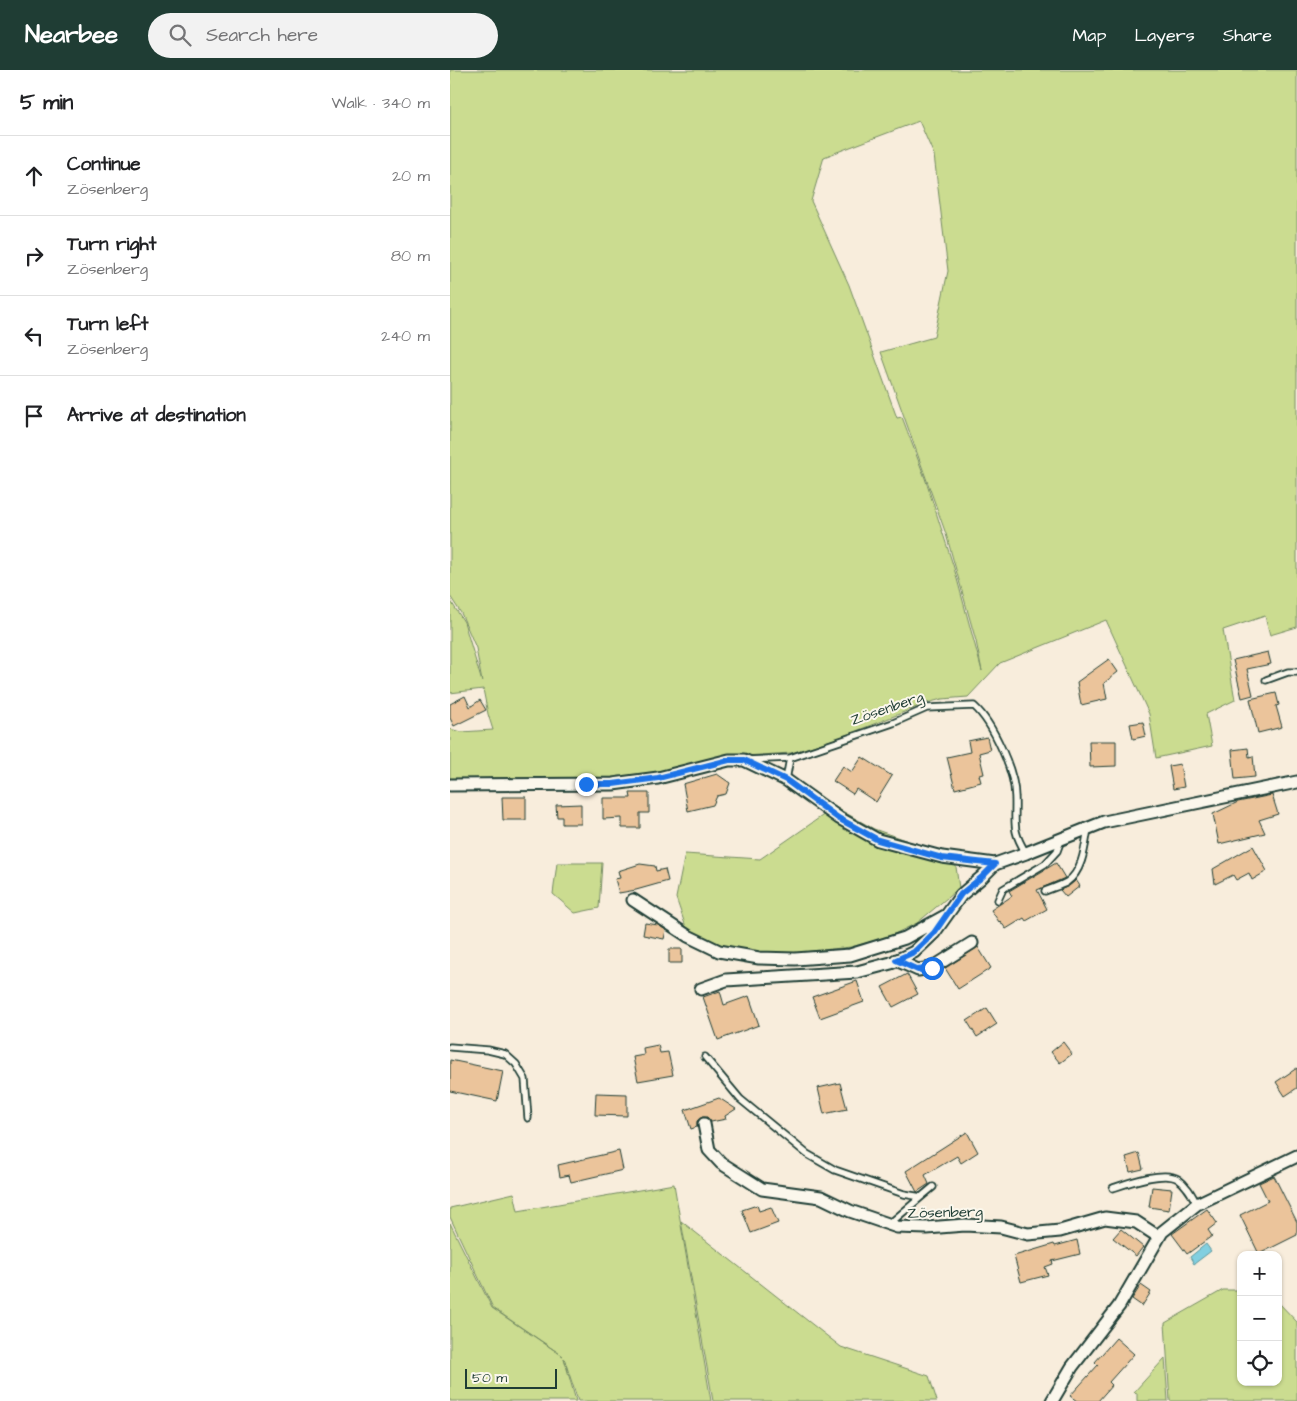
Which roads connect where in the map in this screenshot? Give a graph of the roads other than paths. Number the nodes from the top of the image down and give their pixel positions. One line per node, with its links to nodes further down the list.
1 (1297, 672): 2 (lane)
2 (1266, 680)
3 (790, 758): 4 (lane, Zösenberg); 5 (lane); 10 (lane, Zösenberg)
4 (744, 760): 5 (street); 7 (street, Zösenberg)
5 (786, 780): 11 (street)
6 (1297, 782): 8 (street)
7 (450, 785)
8 (1088, 828): 9 (street); 12 (lane)
9 (1062, 839): 10 (street); 14 (lane)
10 (1026, 853): 11 (street)
11 (995, 864): 15 (street)
12 (1045, 891)
13 (633, 900): 15 (street)
14 (998, 900)
15 (946, 916): 17 (street)
16 (972, 943): 17 (street)
17 (896, 960): 18 (street)
18 (701, 989)
19 (450, 1047): 21 (lane)
20 (705, 1056): 26 (lane, Zösenberg)
21 (528, 1118)
22 (704, 1124): 28 (street, Zösenberg)
23 (1297, 1156): 27 (street)
24 (933, 1187): 26 (lane, Zösenberg)
25 (1113, 1188): 27 (lane)
26 (921, 1197): 28 (lane)
27 (1197, 1204): 29 (street)
28 (894, 1227): 29 (street, Zösenberg)
29 (1159, 1237): 30 (street)
30 (1052, 1401)

